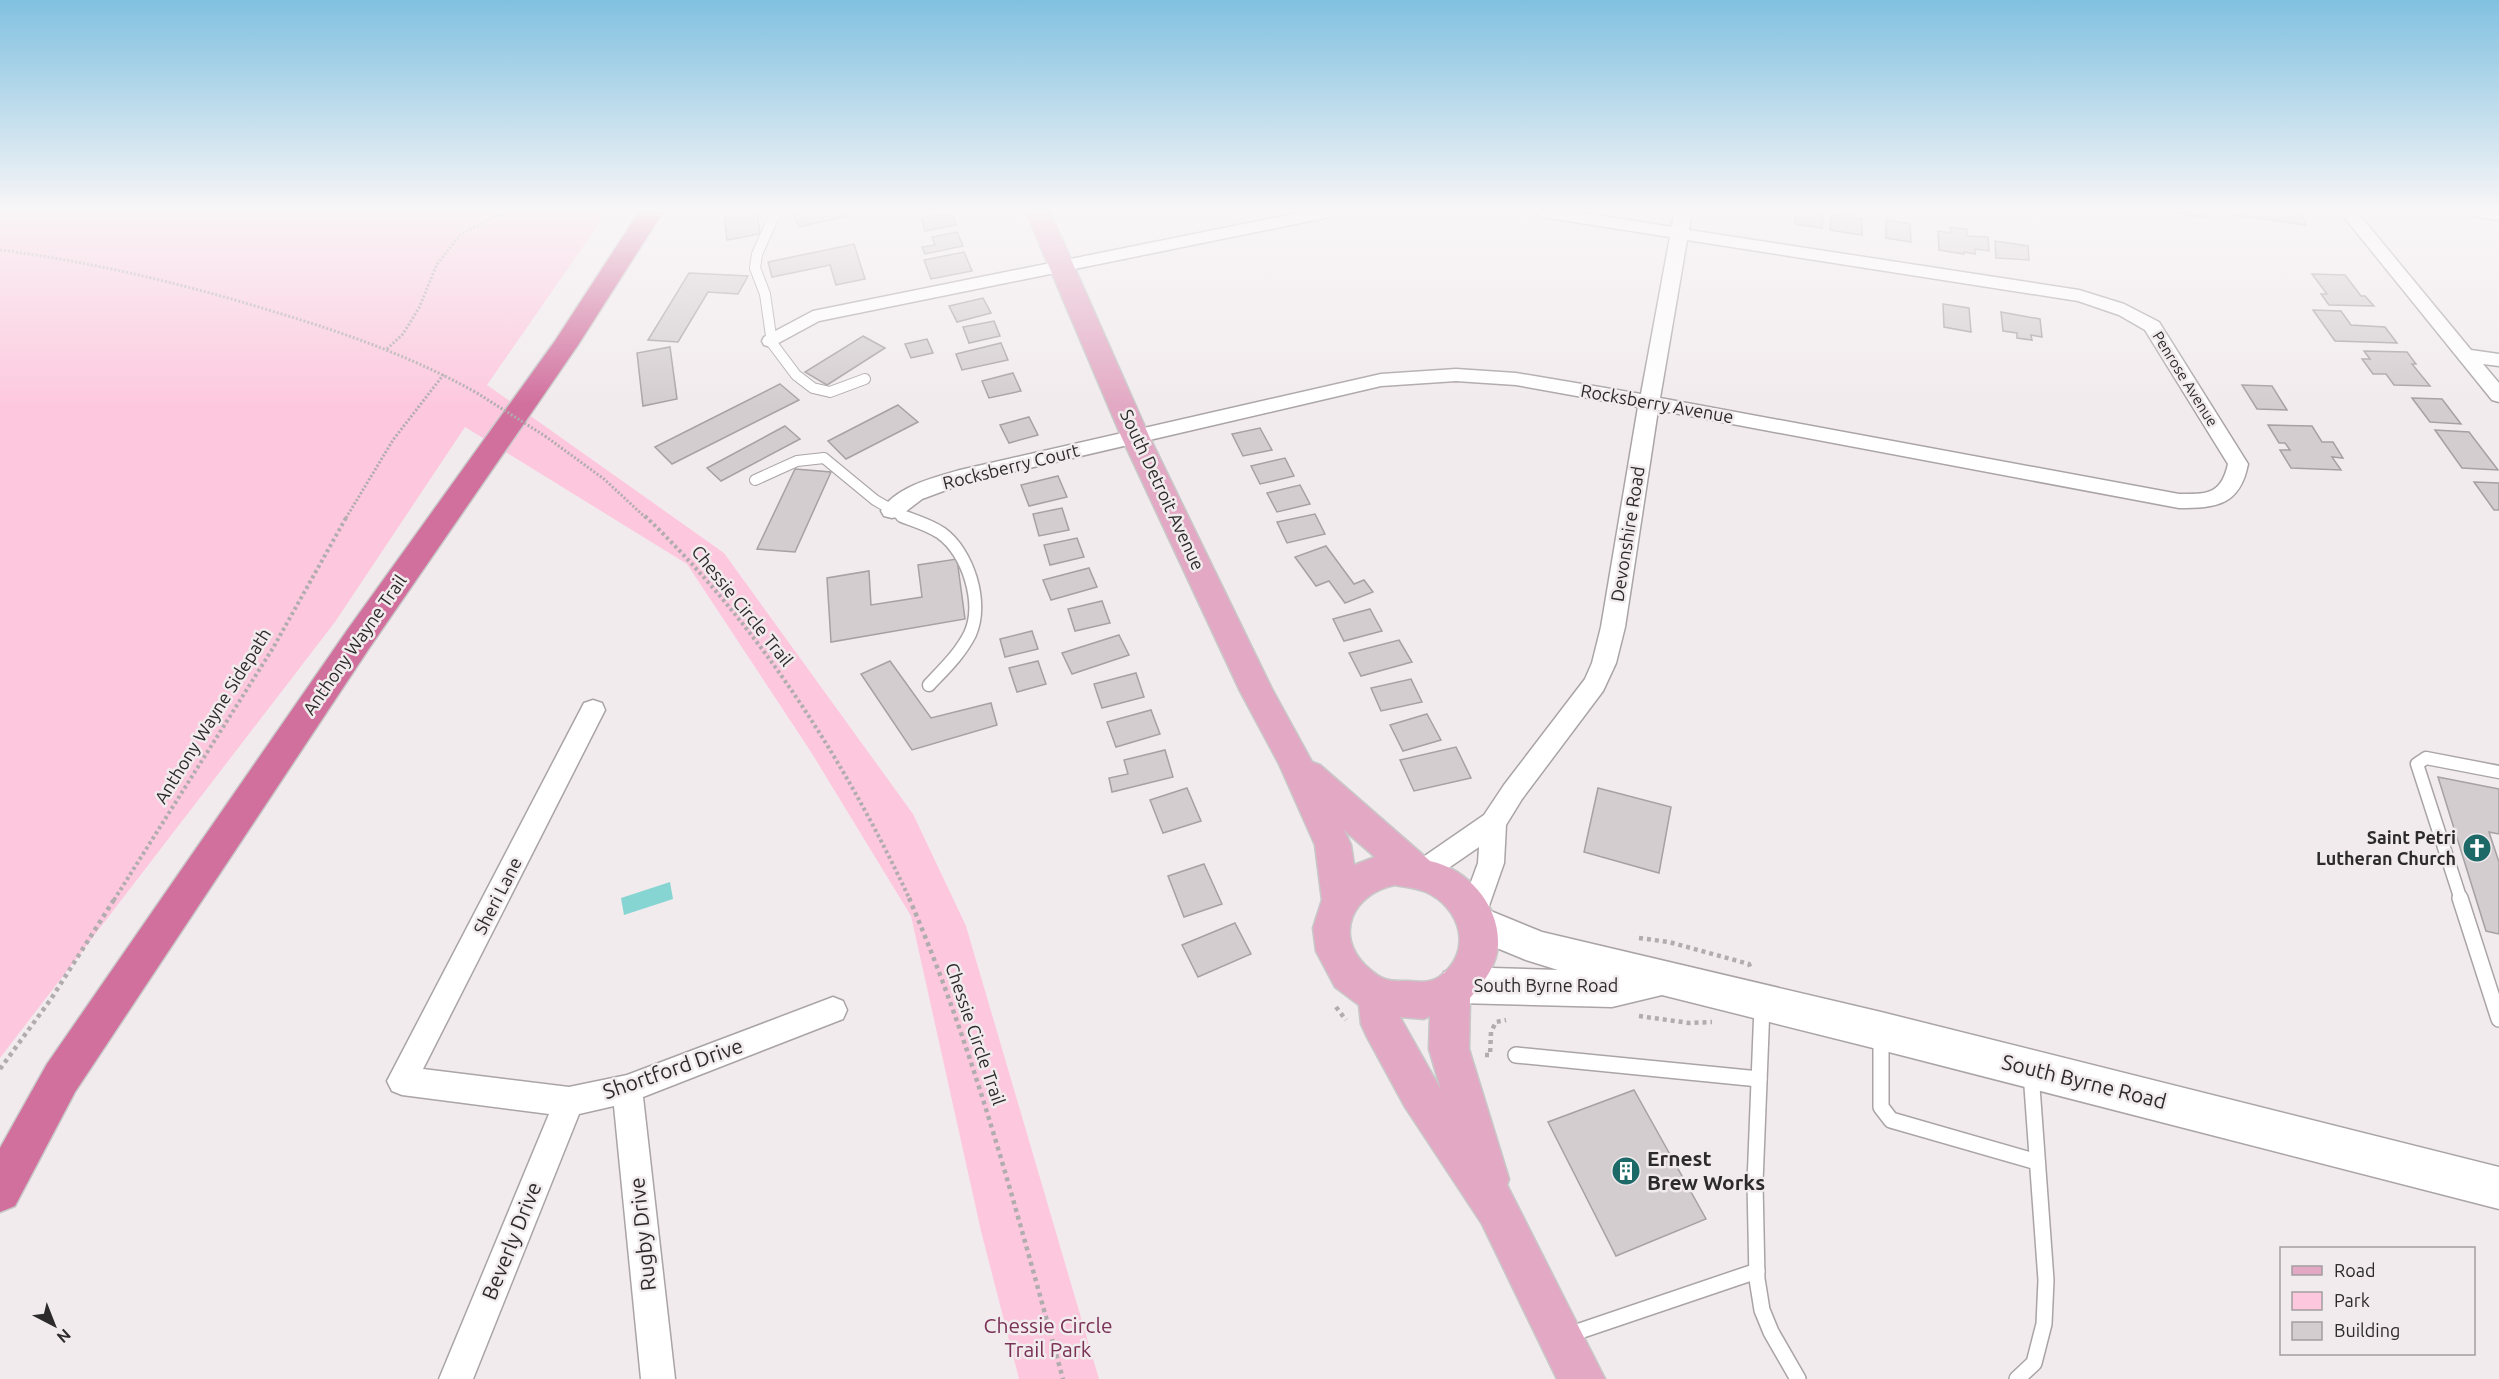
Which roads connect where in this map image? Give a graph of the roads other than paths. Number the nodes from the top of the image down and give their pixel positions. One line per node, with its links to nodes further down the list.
1 (609, 276): 35 (highway, Anthony Wayne Trail)
2 (758, 276): 8 (lane)
3 (1007, 276): 8 (street)
4 (1066, 276): 14 (main road, South Detroit Avenue)
5 (1672, 276): 13 (street, Devonshire Road)
6 (1953, 276): 16 (street, Penrose Avenue)
7 (2401, 276): 9 (street)
8 (771, 341): 11 (lane)
9 (2466, 355): 10 (street); 12 (street)
10 (2499, 360)
11 (865, 379)
12 (2499, 396)
13 (1649, 402): 14 (street, Rocksberry Avenue); 16 (street, Rocksberry Avenue); 22 (street, Devonshire Road)
14 (1135, 436): 17 (street, Rocksberry Court); 20 (main road, South Detroit Avenue)
15 (755, 480): 17 (lane)
16 (2179, 501)
17 (892, 512): 18 (lane)
18 (929, 685)
19 (593, 710): 37 (street, Sheri Lane)
20 (1295, 762): 23 (main road, South Detroit Avenue); 24 (main road, South Detroit Avenue)
21 (2499, 772): 31 (lane)
22 (1493, 823): 23 (street, Devonshire Road); 25 (street, Devonshire Road)
23 (1420, 872): 24 (main road, South Detroit Avenue); 25 (main road, South Detroit Avenue)
24 (1340, 899): 28 (main road, South Detroit Avenue)
25 (1475, 917): 26 (main road, South Byrne Road); 27 (main road)
26 (1668, 978): 27 (main road, South Byrne Road); 29 (main road, South Byrne Road)
27 (1454, 988): 28 (main road, South Detroit Avenue); 44 (main road)
28 (1377, 995): 44 (main road)
29 (1762, 1002): 32 (main road, South Byrne Road); 36 (lane)
30 (833, 1010): 38 (street, Shortford Drive)
31 (2499, 1019)
32 (1881, 1031): 34 (main road, South Byrne Road); 41 (lane)
33 (1516, 1055): 36 (lane)
34 (2031, 1069): 41 (lane); 42 (main road, South Byrne Road)
35 (61, 1078): 40 (highway, Anthony Wayne Trail); 43 (highway, Anthony Wayne Trail)
36 (1759, 1079): 45 (lane)
37 (402, 1082): 39 (street, Shortford Drive)
38 (627, 1089): 39 (street, Shortford Drive); 48 (street, Rugby Drive)
39 (569, 1102): 47 (street, Beverly Drive)
40 (0, 1147)
41 (2037, 1162): 51 (lane)
42 (2499, 1188)
43 (0, 1191)
44 (1497, 1209): 46 (main road)
45 (1757, 1271): 46 (lane); 50 (lane)
46 (1562, 1337): 49 (main road)
47 (456, 1379)
48 (658, 1379)
49 (1582, 1379)
50 (1798, 1379)
51 (2018, 1379)

